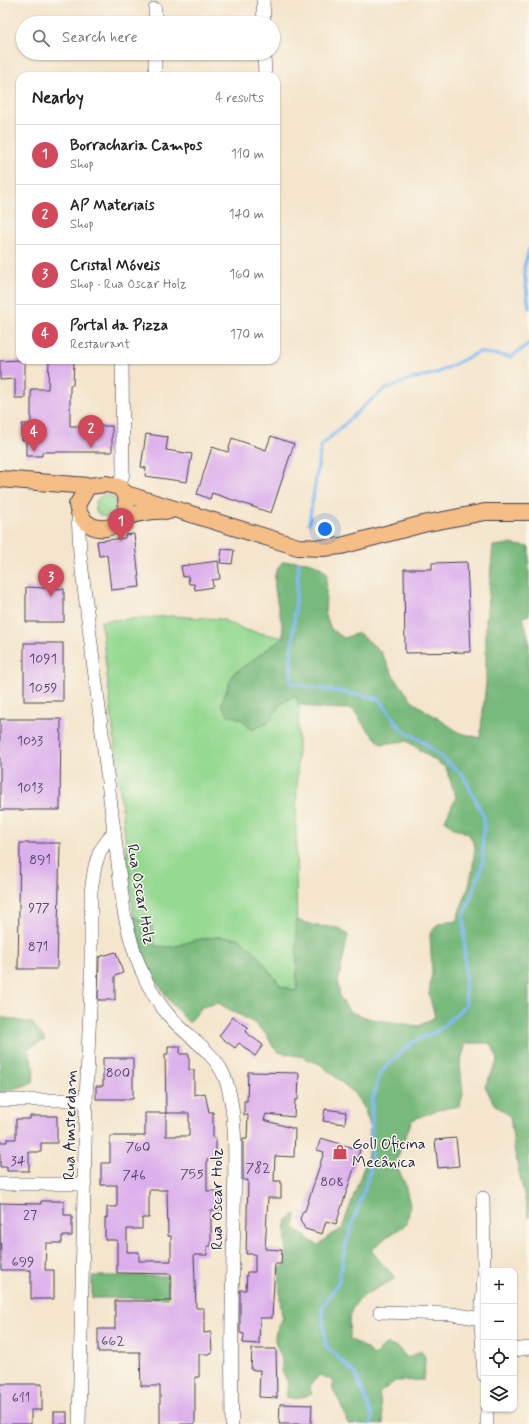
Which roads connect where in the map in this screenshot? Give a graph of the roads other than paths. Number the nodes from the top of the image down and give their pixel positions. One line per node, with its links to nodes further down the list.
1 (263, 0): 4 (street)
2 (155, 9): 3 (street)
3 (155, 16)
4 (264, 16)
5 (155, 60): 7 (street)
6 (264, 60): 8 (street)
7 (155, 72)
8 (265, 72)
9 (122, 364): 13 (street)
10 (0, 479): 11 (main road)
11 (32, 481): 12 (main road); 14 (main road)
12 (88, 486): 13 (main road); 14 (main road)
13 (122, 491): 15 (main road); 17 (main road)
14 (78, 509): 18 (main road); 19 (street, Rua Oscar Holz)
15 (182, 511): 16 (main road); 17 (main road)
16 (529, 512)
17 (127, 516): 18 (main road)
18 (100, 530): 19 (street, Rua Oscar Holz)
19 (80, 554): 20 (street, Rua Oscar Holz)
20 (114, 831): 22 (street, Rua Amsterdam); 33 (street, Rua Oscar Holz)
21 (0, 1100): 22 (street)
22 (86, 1100): 24 (street, Rua Amsterdam)
23 (0, 1184): 24 (street)
24 (85, 1184): 32 (street, Rua Amsterdam)
25 (483, 1198): 26 (street)
26 (484, 1268)
27 (380, 1312): 28 (street)
28 (481, 1319)
29 (529, 1348): 30 (street)
30 (517, 1350)
31 (487, 1412): 34 (street)
32 (79, 1424)
33 (232, 1424)
34 (487, 1424)

